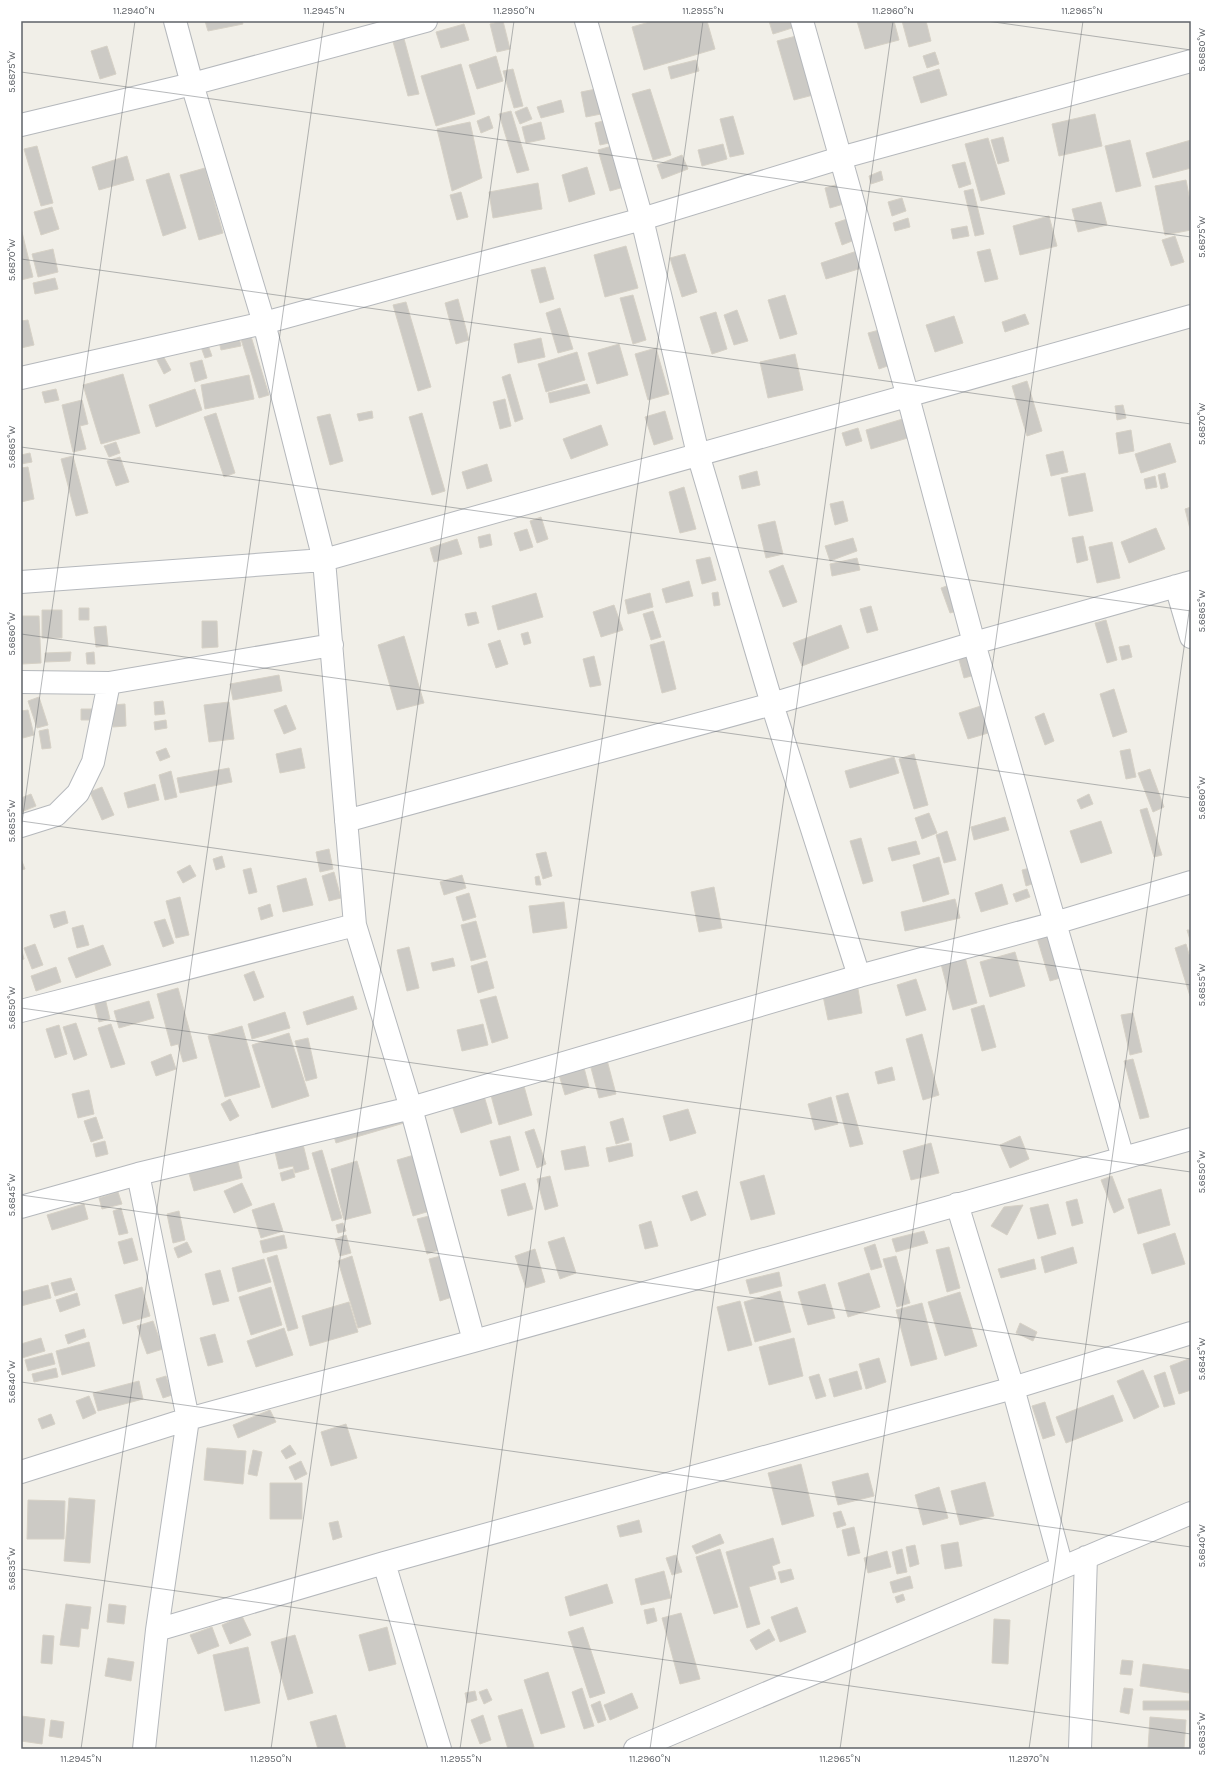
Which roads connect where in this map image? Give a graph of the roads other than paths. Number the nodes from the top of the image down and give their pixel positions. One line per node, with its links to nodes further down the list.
1 (175, 21): 6 (street)
2 (426, 21): 6 (street)
3 (586, 21): 9 (street)
4 (802, 21): 8 (street)
5 (1191, 61): 8 (street)
6 (192, 84): 7 (street); 11 (street)
7 (21, 125)
8 (840, 158): 9 (street); 13 (street)
9 (642, 219): 11 (street); 14 (street)
10 (1191, 316): 13 (street)
11 (264, 323): 12 (street); 15 (street)
12 (21, 378)
13 (908, 397): 14 (street); 19 (street)
14 (698, 454): 15 (street); 23 (street)
15 (324, 560): 16 (street); 20 (street)
16 (21, 582)
17 (1183, 584): 18 (street); 19 (street)
18 (1191, 637)
19 (974, 643): 23 (street); 27 (street)
20 (332, 645): 22 (street); 24 (street)
21 (21, 682): 22 (street)
22 (109, 684): 25 (street)
23 (772, 704): 24 (street); 29 (street)
24 (346, 822): 28 (street)
25 (21, 826)
26 (1191, 882): 27 (street)
27 (1056, 923): 29 (street); 33 (street)
28 (355, 925): 30 (street); 31 (street)
29 (859, 976): 31 (street)
30 (21, 1011)
31 (412, 1108): 34 (street); 38 (street)
32 (1191, 1139): 33 (street)
33 (1123, 1158): 35 (street)
34 (138, 1174): 36 (street); 40 (street)
35 (957, 1204): 38 (street); 39 (street)
36 (21, 1207)
37 (1191, 1333): 39 (street)
38 (474, 1341): 40 (street)
39 (1012, 1388): 44 (street); 45 (street)
40 (188, 1419): 41 (street); 46 (street)
41 (21, 1472)
42 (1191, 1513): 43 (street)
43 (1086, 1557): 45 (street); 50 (street)
44 (384, 1563): 46 (street); 48 (street)
45 (1062, 1567): 49 (street)
46 (157, 1630): 47 (street)
47 (144, 1749)
48 (440, 1749)
49 (635, 1749)
50 (1080, 1749)

